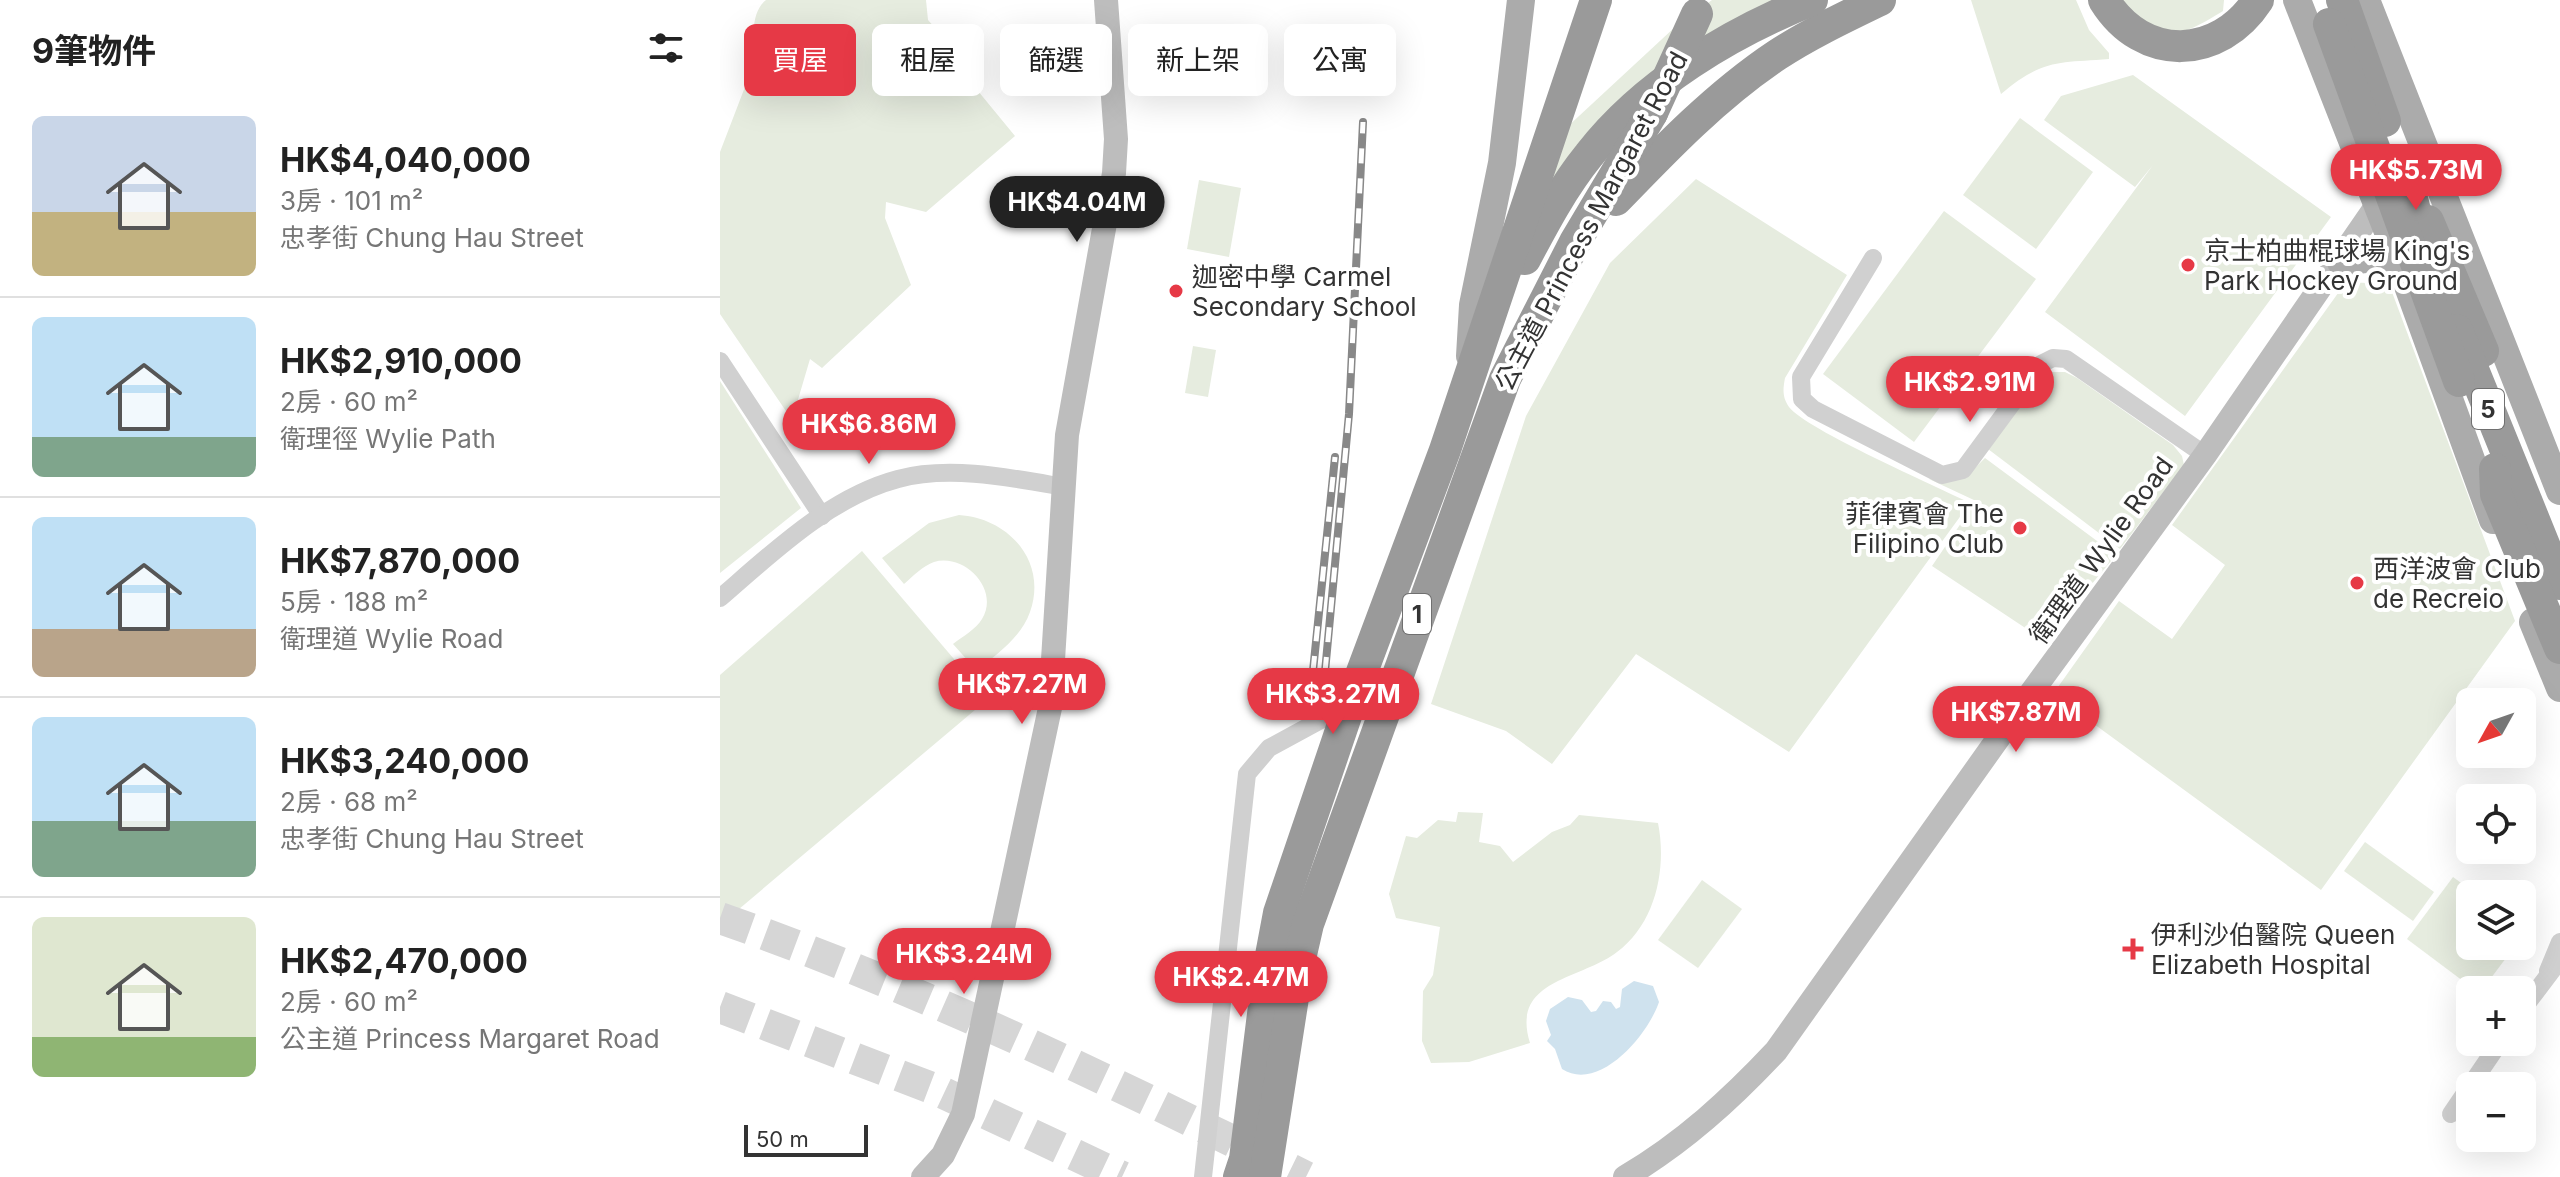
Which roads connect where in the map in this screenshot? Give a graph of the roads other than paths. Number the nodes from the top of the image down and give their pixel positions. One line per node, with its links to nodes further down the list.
1 (1106, 0): 22 (street)
2 (1521, 0): 19 (main road)
3 (1596, 0): 17 (highway, 公主道 Princess Margaret Road / 1)
4 (1812, 0): 17 (highway)
5 (1880, 0): 13 (highway)
6 (2104, 0): 7 (highway)
7 (2258, 0)
8 (2297, 0): 12 (main road)
9 (1700, 5): 13 (highway, 公主道 Princess Margaret Road / 1, bridge)
10 (2341, 8): 11 (highway, 5); 21 (highway, 5, bridge)
11 (2422, 186): 12 (street); 23 (main road); 25 (highway); 26 (highway, 5)
12 (2377, 205): 15 (street, 衛理道 Wylie Road); 16 (main road)
13 (1575, 242): 37 (highway, 公主道 Princess Margaret Road / 1)
14 (1873, 258): 20 (street)
15 (2341, 262): 16 (main road); 20 (street, 衛理道 Wylie Road)
16 (2404, 276): 30 (main road)
17 (1492, 312): 19 (highway, 公主道 Princess Margaret Road / 1)
18 (720, 361): 24 (street)
19 (1470, 369): 31 (highway, 公主道 Princess Margaret Road / 1)
20 (2205, 455): 40 (street, 衛理道 Wylie Road)
21 (2495, 469): 28 (highway, 5); 29 (highway)
22 (1064, 487): 24 (street); 38 (street)
23 (2560, 491)
24 (822, 516): 27 (street)
25 (2560, 540)
26 (2560, 584)
27 (720, 598)
28 (2560, 606)
29 (2560, 648)
30 (2560, 688)
31 (1350, 704): 37 (highway, 公主道 Princess Margaret Road / 1); 39 (street)
32 (2560, 942): 33 (street)
33 (2553, 967): 34 (street)
34 (2536, 991)
35 (2456, 1107): 36 (street)
36 (2451, 1114)
37 (1260, 1175)
38 (923, 1177)
39 (1203, 1177)
40 (1625, 1177)

